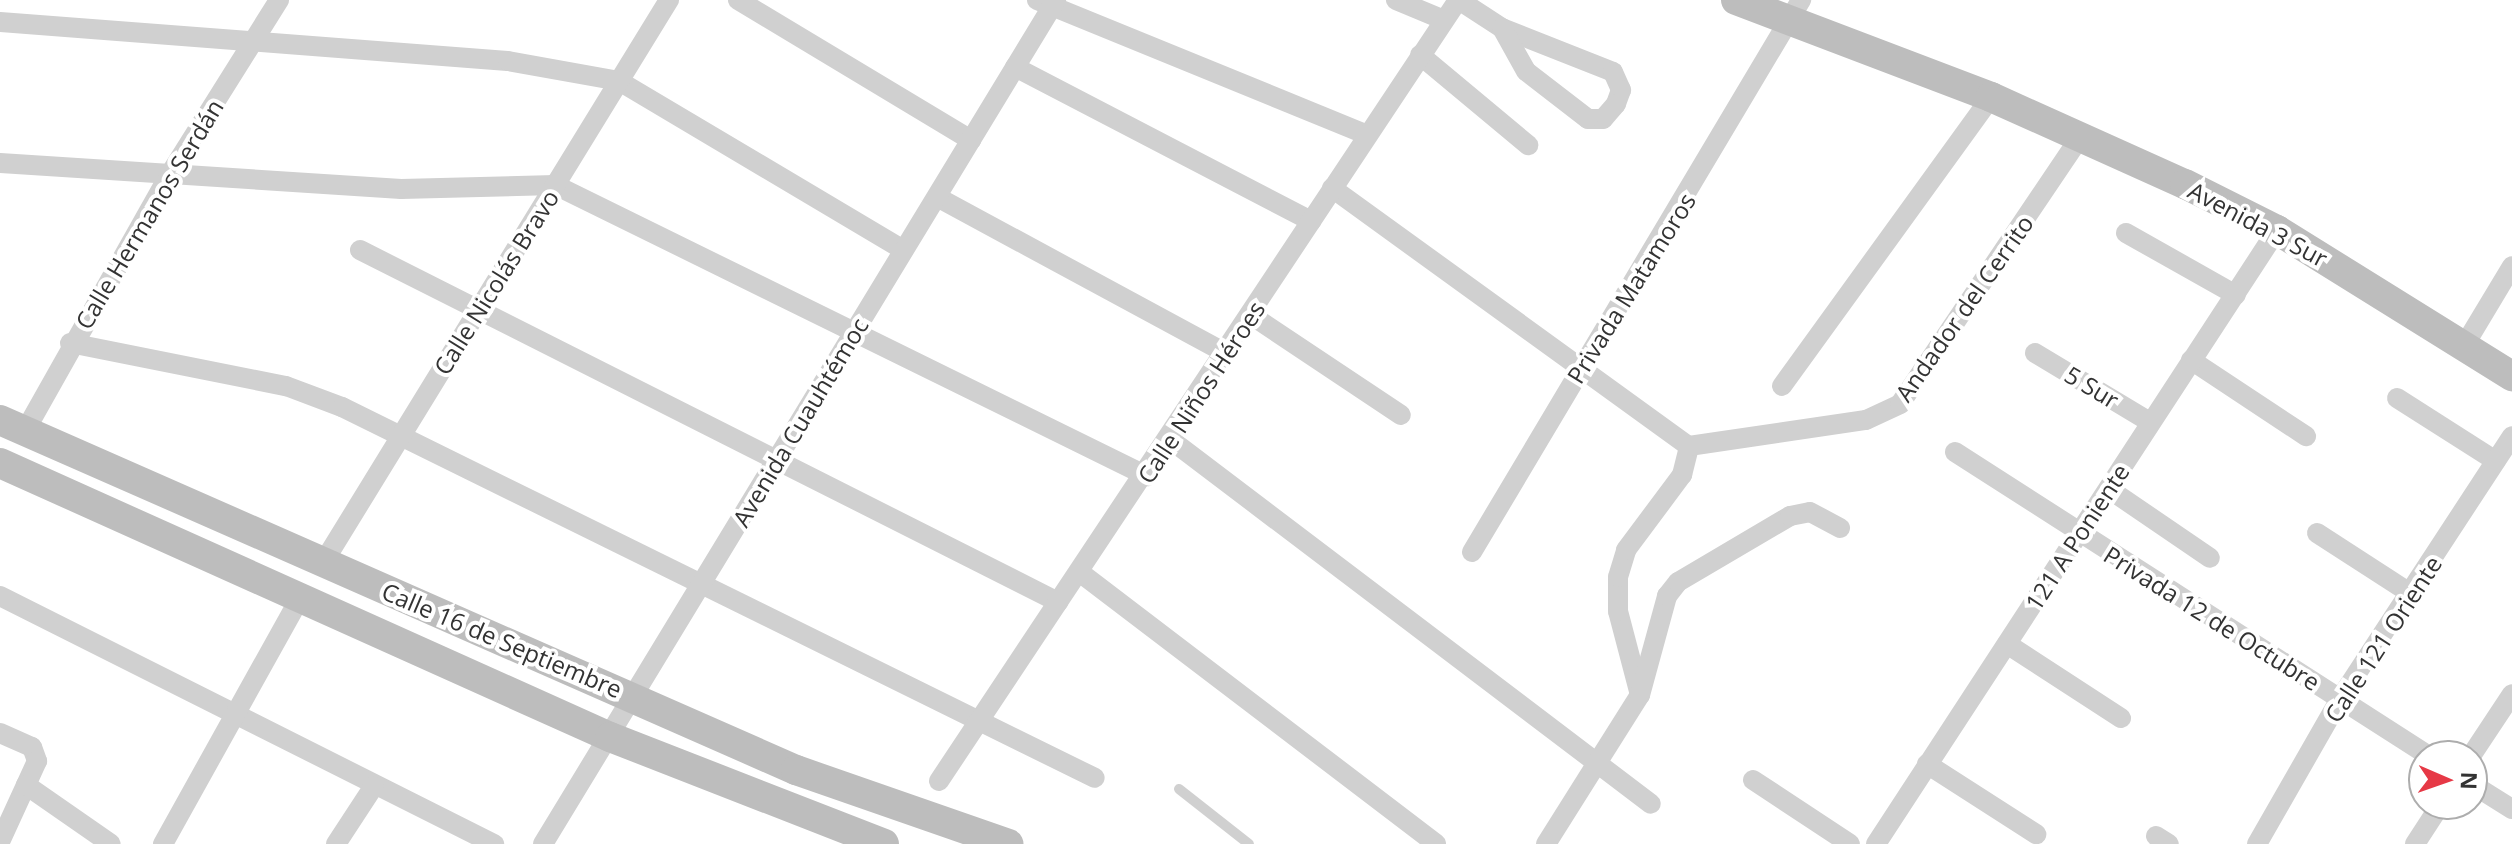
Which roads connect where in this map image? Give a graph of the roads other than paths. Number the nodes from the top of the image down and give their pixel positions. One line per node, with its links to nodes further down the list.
1 (279, 0): 12 (street, Calle Hermanos Serdán)
2 (669, 0): 15 (street, Calle Nicolás Bravo)
3 (738, 0): 19 (street)
4 (1396, 0): 9 (street)
5 (1458, 0): 9 (street, Calle Niños Héroes); 11 (street)
6 (1736, 0): 8 (main road, Avenida 3 Sur)
7 (1048, 2): 14 (street, Avenida Cuauhtémoc); 17 (street)
8 (1795, 12): 16 (main road, Avenida 3 Sur); 41 (street, Privada Matamoros)
9 (1444, 20): 13 (street, Calle Niños Héroes)
10 (0, 22): 12 (street)
11 (1502, 28): 11 (street)
12 (253, 45): 15 (street); 22 (street, Calle Hermanos Serdán)
13 (1420, 55): 17 (street, Calle Niños Héroes); 20 (street)
14 (1015, 67): 19 (street, Avenida Cuauhtémoc); 26 (street)
15 (619, 81): 23 (street, Calle Nicolás Bravo); 30 (street)
16 (1991, 97): 18 (main road, Avenida 3 Sur); 43 (street)
17 (1367, 135): 24 (street, Calle Niños Héroes)
18 (2080, 137): 27 (main road, Avenida 3 Sur); 52 (street, Andador del Cerrito)
19 (971, 140): 25 (street, Avenida Cuauhtémoc)
20 (1528, 145)
21 (0, 163): 22 (street)
22 (168, 177): 23 (street); 36 (street, Calle Hermanos Serdán)
23 (555, 185): 33 (street, Calle Nicolás Bravo); 35 (street)
24 (1332, 188): 26 (street, Calle Niños Héroes); 41 (street)
25 (937, 197): 30 (street, Avenida Cuauhtémoc); 38 (street)
26 (1311, 221): 34 (street, Calle Niños Héroes)
27 (2277, 230): 32 (street, 121 A Poniente); 37 (main road, Avenida 3 Sur)
28 (2126, 233): 32 (street)
29 (360, 250): 33 (street)
30 (904, 250): 35 (street, Avenida Cuauhtémoc)
31 (2512, 266): 37 (street)
32 (2236, 295): 40 (street, 121 A Poniente)
33 (478, 311): 48 (street, Calle Nicolás Bravo); 54 (street)
34 (1251, 315): 38 (street, Calle Niños Héroes); 45 (street)
35 (854, 334): 54 (street, Avenida Cuauhtémoc); 57 (street)
36 (70, 343): 47 (street, Calle Hermanos Serdán); 48 (street)
37 (2464, 346): 42 (main road, Avenida 3 Sur)
38 (1226, 353): 51 (street, Calle Niños Héroes)
39 (2035, 353): 46 (street, 5 Sur)
40 (2191, 360): 46 (street, 121 A Poniente); 49 (street)
41 (1584, 364): 52 (street); 62 (street, Privada Matamoros)
42 (2512, 376)
43 (1782, 386)
44 (2397, 398): 55 (street)
45 (1401, 415)
46 (2150, 422): 58 (street, 121 A Poniente)
47 (13, 426): 64 (main road, Calle 16 de Septiembre)
48 (402, 435): 64 (street, Calle Nicolás Bravo); 66 (street)
49 (2306, 436)
50 (2512, 436): 55 (street, Calle 121 Oriente)
51 (1171, 440): 57 (street, Calle Niños Héroes); 83 (street)
52 (1689, 446): 73 (street)
53 (1955, 452): 61 (street, Privada 12 de Octubre)
54 (778, 459): 66 (street, Avenida Cuauhtémoc); 70 (street)
55 (2496, 461): 67 (street, Calle 121 Oriente)
56 (0, 463): 69 (main road, Calle 16 de Septiembre)
57 (1147, 476): 65 (street, Calle Niños Héroes)
58 (2109, 489): 61 (street, 121 A Poniente); 63 (street)
59 (1840, 528): 73 (street)
60 (2317, 533): 67 (street)
61 (2081, 535): 71 (street, 121 A Poniente); 75 (street, Privada 12 de Octubre)
62 (1472, 552)
63 (2210, 558)
64 (323, 563): 74 (main road, Calle 16 de Septiembre)
65 (1082, 574): 70 (street, Calle Niños Héroes); 105 (street)
66 (704, 580): 74 (street, Avenida Cuauhtémoc); 77 (street)
67 (2413, 595): 75 (street, Calle 121 Oriente)
68 (0, 596): 76 (street)
69 (300, 598): 76 (street); 80 (main road, Calle 16 de Septiembre)
70 (1058, 602): 77 (street, Calle Niños Héroes)
71 (2007, 644): 78 (street); 84 (street, 121 A Poniente)
72 (2512, 694): 81 (street)
73 (1640, 695): 83 (street)
74 (634, 696): 80 (street, Avenida Cuauhtémoc); 103 (main road, Calle 16 de Septiembre)
75 (2340, 699): 82 (street, Privada 12 de Octubre); 109 (street, Calle 121 Oriente)
76 (235, 715): 89 (street); 98 (street)
77 (977, 717): 85 (street); 87 (street, Calle Niños Héroes)
78 (2121, 718)
79 (0, 733): 88 (street)
80 (610, 737): 101 (street, Avenida Cuauhtémoc); 102 (main road, Calle 16 de Septiembre)
81 (2482, 740)
82 (2408, 743)
83 (1600, 763): 92 (street); 106 (street)
84 (1927, 764): 95 (street); 108 (street, 121 A Poniente)
85 (1095, 778)
86 (1753, 780): 107 (street)
87 (939, 781)
88 (26, 785): 96 (street); 97 (street)
89 (374, 786): 99 (street); 100 (street)
90 (1179, 789): 104 (lane)
91 (2488, 794): 93 (street)
92 (1651, 804)
93 (2512, 809)
94 (2431, 820): 110 (street)
95 (2036, 834)
96 (0, 842)
97 (111, 844)
98 (163, 844)
99 (336, 844)
100 (494, 844)
101 (543, 844)
102 (884, 844)
103 (1009, 844)
104 (1249, 844)
105 (1436, 844)
106 (1546, 844)
107 (1850, 844)
108 (1876, 844)
109 (2257, 844)
110 (2415, 844)

